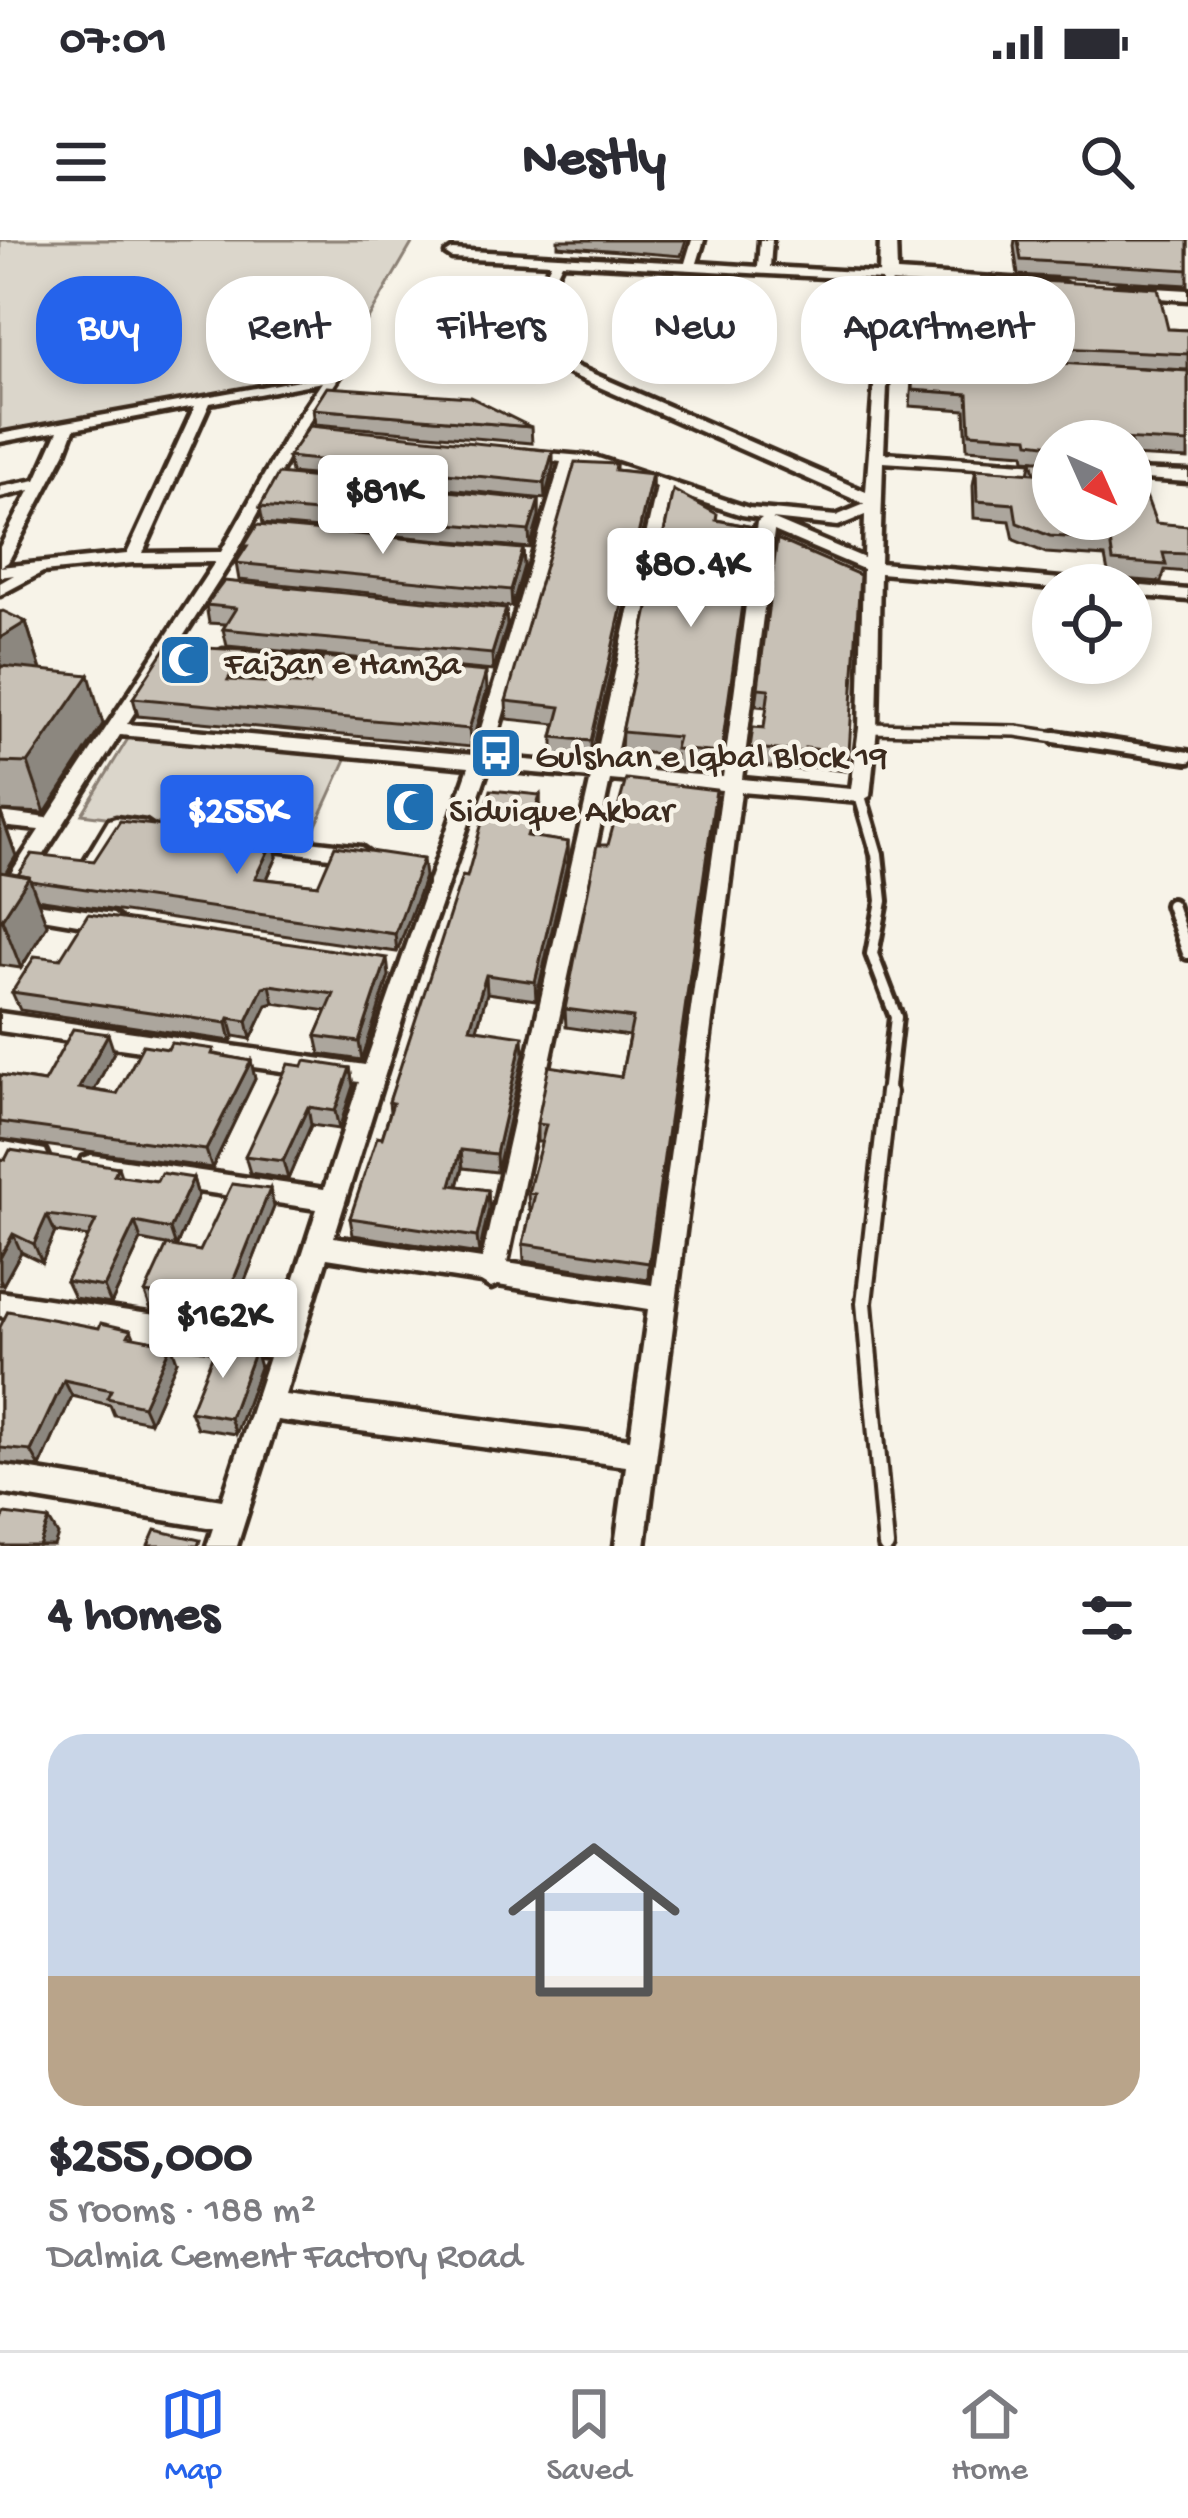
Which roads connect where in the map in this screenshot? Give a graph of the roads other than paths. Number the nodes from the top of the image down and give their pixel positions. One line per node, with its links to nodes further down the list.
1 (698, 240): 6 (street)
2 (766, 240): 7 (street)
3 (888, 240): 9 (street)
4 (452, 254): 5 (street)
5 (558, 260): 6 (street); 31 (street)
6 (690, 266): 7 (street)
7 (764, 271): 8 (street)
8 (867, 276)
9 (888, 276)
10 (1096, 290): 11 (street)
11 (1188, 295)
12 (880, 384): 22 (street)
13 (328, 385): 14 (street); 15 (street); 17 (street)
14 (347, 396)
15 (202, 403): 16 (street); 36 (street)
16 (67, 427): 19 (street); 28 (street)
17 (296, 431): 18 (street); 26 (street)
18 (318, 434)
19 (0, 438)
20 (501, 451): 21 (street)
21 (569, 458): 29 (street); 54 (street)
22 (874, 458): 23 (street); 31 (street)
23 (1032, 468)
24 (1152, 475): 25 (street)
25 (1188, 477)
26 (269, 480): 27 (street); 33 (street)
27 (292, 482)
28 (40, 484): 30 (street); 37 (street)
29 (665, 486): 32 (street); 55 (street)
30 (0, 492)
31 (873, 503): 32 (street); 38 (street)
32 (757, 518): 38 (street); 56 (street)
33 (240, 531): 34 (street); 35 (street)
34 (263, 533)
35 (226, 557): 36 (street); 42 (street)
36 (133, 558): 39 (street)
37 (0, 562)
38 (872, 567): 41 (street); 51 (street)
39 (39, 568): 40 (street); 44 (street)
40 (0, 572)
41 (1032, 581)
42 (207, 586): 43 (street); 47 (street)
43 (229, 588)
44 (0, 590)
45 (1152, 592): 46 (street)
46 (1188, 595)
47 (165, 650): 48 (street); 52 (street)
48 (188, 652)
49 (210, 654): 50 (street)
50 (368, 669)
51 (868, 728): 53 (lane); 57 (street)
52 (114, 729): 54 (street); 59 (street)
53 (1188, 757)
54 (480, 763): 55 (street); 69 (street)
55 (602, 772): 56 (street); 73 (street)
56 (733, 783): 57 (street); 74 (street)
57 (860, 796): 82 (lane)
58 (0, 819): 59 (street)
59 (52, 825): 65 (street)
60 (162, 831): 63 (street)
61 (233, 839): 62 (street)
62 (373, 856)
63 (94, 860)
64 (1171, 904): 67 (lane)
65 (1, 906): 66 (street)
66 (137, 926)
67 (1188, 953)
68 (0, 1022): 69 (street)
69 (373, 1076): 71 (street)
70 (0, 1151): 71 (street)
71 (333, 1201): 72 (street)
72 (320, 1246): 73 (street); 76 (street)
73 (491, 1276): 74 (street)
74 (662, 1299): 78 (street)
75 (0, 1304): 76 (street)
76 (286, 1347): 77 (street)
77 (270, 1406): 78 (street); 80 (street)
78 (641, 1454): 81 (street)
79 (0, 1479): 80 (street)
80 (228, 1532)
81 (630, 1546)
82 (886, 1546)

